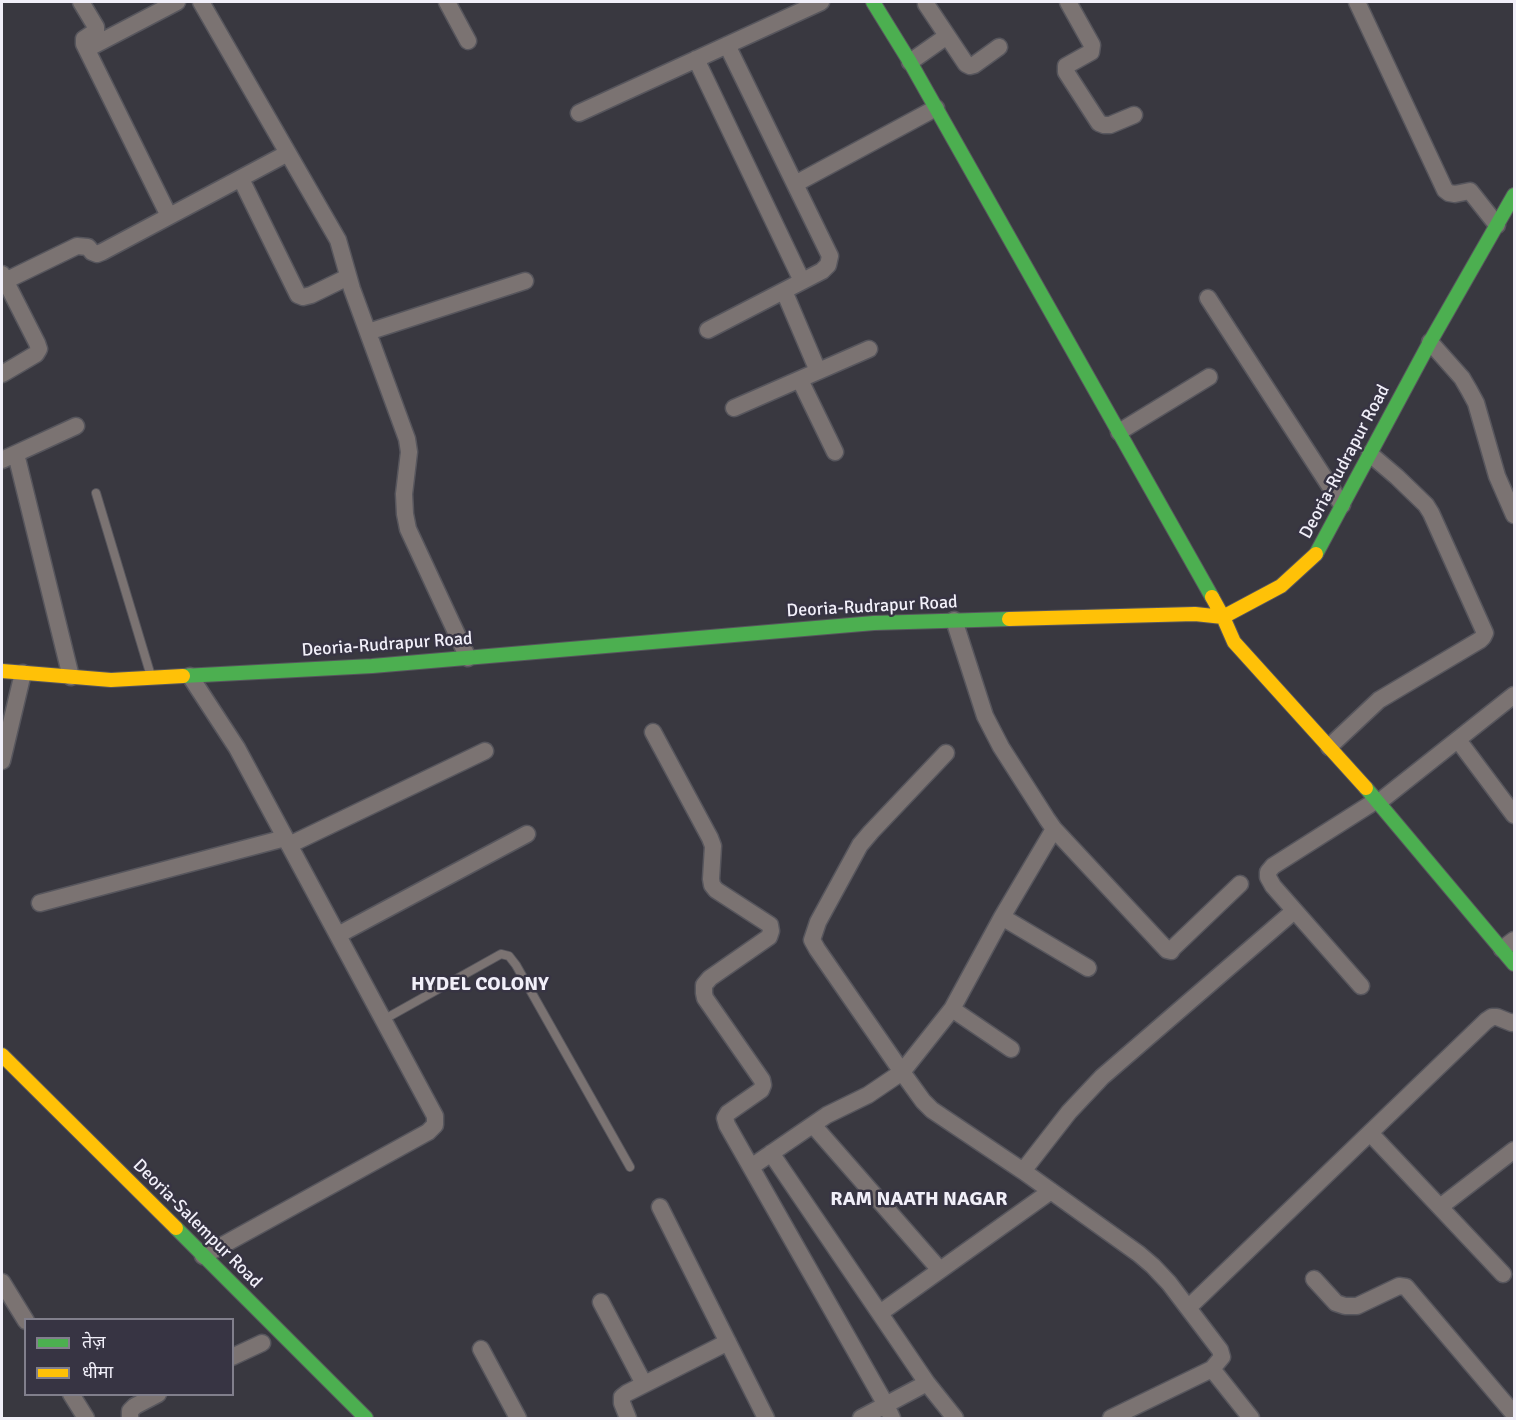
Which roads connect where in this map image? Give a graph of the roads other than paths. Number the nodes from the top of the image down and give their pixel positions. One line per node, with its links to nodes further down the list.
1 (81, 2): 15 (street)
2 (177, 2): 15 (street)
3 (201, 2): 21 (street)
4 (447, 2): 12 (street)
5 (821, 2): 10 (street)
6 (873, 2): 17 (main road)
7 (1068, 2): 20 (street)
8 (1357, 2): 26 (street)
9 (926, 4): 11 (street)
10 (803, 5): 13 (street)
11 (947, 36): 14 (street); 17 (street)
12 (468, 41)
13 (727, 45): 16 (street); 23 (street)
14 (999, 47)
15 (87, 49): 25 (street)
16 (696, 59): 19 (street); 30 (street)
17 (910, 62): 18 (main road)
18 (936, 108): 23 (street); 43 (main road)
19 (579, 113)
20 (1134, 115)
21 (288, 153): 22 (street); 27 (street)
22 (241, 178): 25 (street); 27 (street)
23 (795, 184): 30 (street)
24 (1515, 195): 26 (main road, Deoria-Rudrapur Road)
25 (169, 216): 28 (street)
26 (1497, 225): 35 (main road, Deoria-Rudrapur Road)
27 (348, 277): 34 (street)
28 (3, 278): 38 (street)
29 (525, 280): 34 (street)
30 (802, 281): 31 (street)
31 (784, 291): 33 (street); 37 (street)
32 (1208, 298): 48 (street)
33 (708, 330)
34 (368, 332): 52 (street)
35 (1430, 342): 45 (main road, Deoria-Rudrapur Road); 49 (street)
36 (869, 349): 37 (street)
37 (818, 371): 40 (street)
38 (2, 374)
39 (1209, 377): 43 (street)
40 (800, 380): 41 (street); 44 (street)
41 (734, 408)
42 (76, 426): 46 (street)
43 (1119, 432): 50 (main road)
44 (835, 452)
45 (1370, 454): 48 (main road, Deoria-Rudrapur Road); 61 (street)
46 (9, 457): 56 (street)
47 (96, 493): 57 (lane)
48 (1342, 505): 50 (main road, Deoria-Rudrapur Road)
49 (1515, 515)
50 (1223, 617): 51 (main road, Deoria-Rudrapur Road); 61 (main road)
51 (954, 620): 52 (main road, Deoria-Rudrapur Road); 67 (street)
52 (468, 657): 55 (main road, Deoria-Rudrapur Road)
53 (2, 671): 54 (main road, Deoria-Rudrapur Road)
54 (22, 673): 56 (main road, Deoria-Rudrapur Road); 64 (street)
55 (190, 676): 57 (main road, Deoria-Rudrapur Road); 69 (street)
56 (71, 677): 57 (main road, Deoria-Rudrapur Road)
57 (151, 678)
58 (1515, 695): 60 (street)
59 (653, 732): 90 (street)
60 (1458, 740): 65 (street); 66 (street)
61 (1329, 747): 65 (main road)
62 (485, 751): 69 (street)
63 (946, 753): 84 (street)
64 (2, 761)
65 (1378, 801): 72 (street); 75 (main road)
66 (1515, 815)
67 (1054, 829): 70 (street); 73 (street)
68 (526, 834): 74 (street)
69 (287, 842): 71 (street); 74 (street)
70 (1240, 884)
71 (40, 903)
72 (1294, 911): 78 (street); 91 (street)
73 (1002, 917): 77 (street); 79 (street)
74 (338, 935): 80 (street)
75 (1508, 944): 76 (main road)
76 (1515, 964)
77 (1088, 968)
78 (1360, 986)
79 (952, 1010): 82 (street); 84 (street)
80 (383, 1020): 89 (lane); 95 (street)
81 (1515, 1022): 86 (street)
82 (1011, 1049)
83 (2, 1055): 95 (main road, Deoria-Salempur Road)
84 (902, 1072): 85 (street); 91 (street)
85 (813, 1125): 88 (street); 96 (street)
86 (1370, 1133): 94 (street); 101 (street)
87 (1515, 1150): 94 (street)
88 (771, 1153): 90 (street); 102 (street)
89 (630, 1167)
90 (751, 1167): 114 (street)
91 (1023, 1171): 92 (street)
92 (1051, 1191): 96 (street); 101 (street)
93 (660, 1207): 105 (street)
94 (1440, 1207): 97 (street)
95 (203, 1256): 118 (main road, Deoria-Salempur Road)
96 (940, 1270): 102 (street)
97 (1503, 1274)
98 (1314, 1279): 115 (street)
99 (2, 1282): 103 (street)
100 (601, 1302): 111 (street)
101 (1188, 1308): 109 (street)
102 (880, 1313): 110 (street)
103 (24, 1318)
104 (258, 1339): 107 (street); 108 (main road)
105 (728, 1342): 111 (street); 121 (street)
106 (481, 1349): 119 (street)
107 (234, 1356)
108 (275, 1356)
109 (1212, 1369): 124 (street); 125 (street)
110 (927, 1383): 114 (street); 123 (street)
111 (644, 1384): 120 (street)
112 (72, 1396): 116 (street)
113 (156, 1396): 117 (street)
114 (889, 1412): 122 (street)
115 (1515, 1414)
116 (86, 1419)
117 (130, 1419)
118 (366, 1419)
119 (518, 1419)
120 (628, 1419)
121 (766, 1419)
122 (861, 1419)
123 (955, 1419)
124 (1112, 1419)
125 (1251, 1419)

